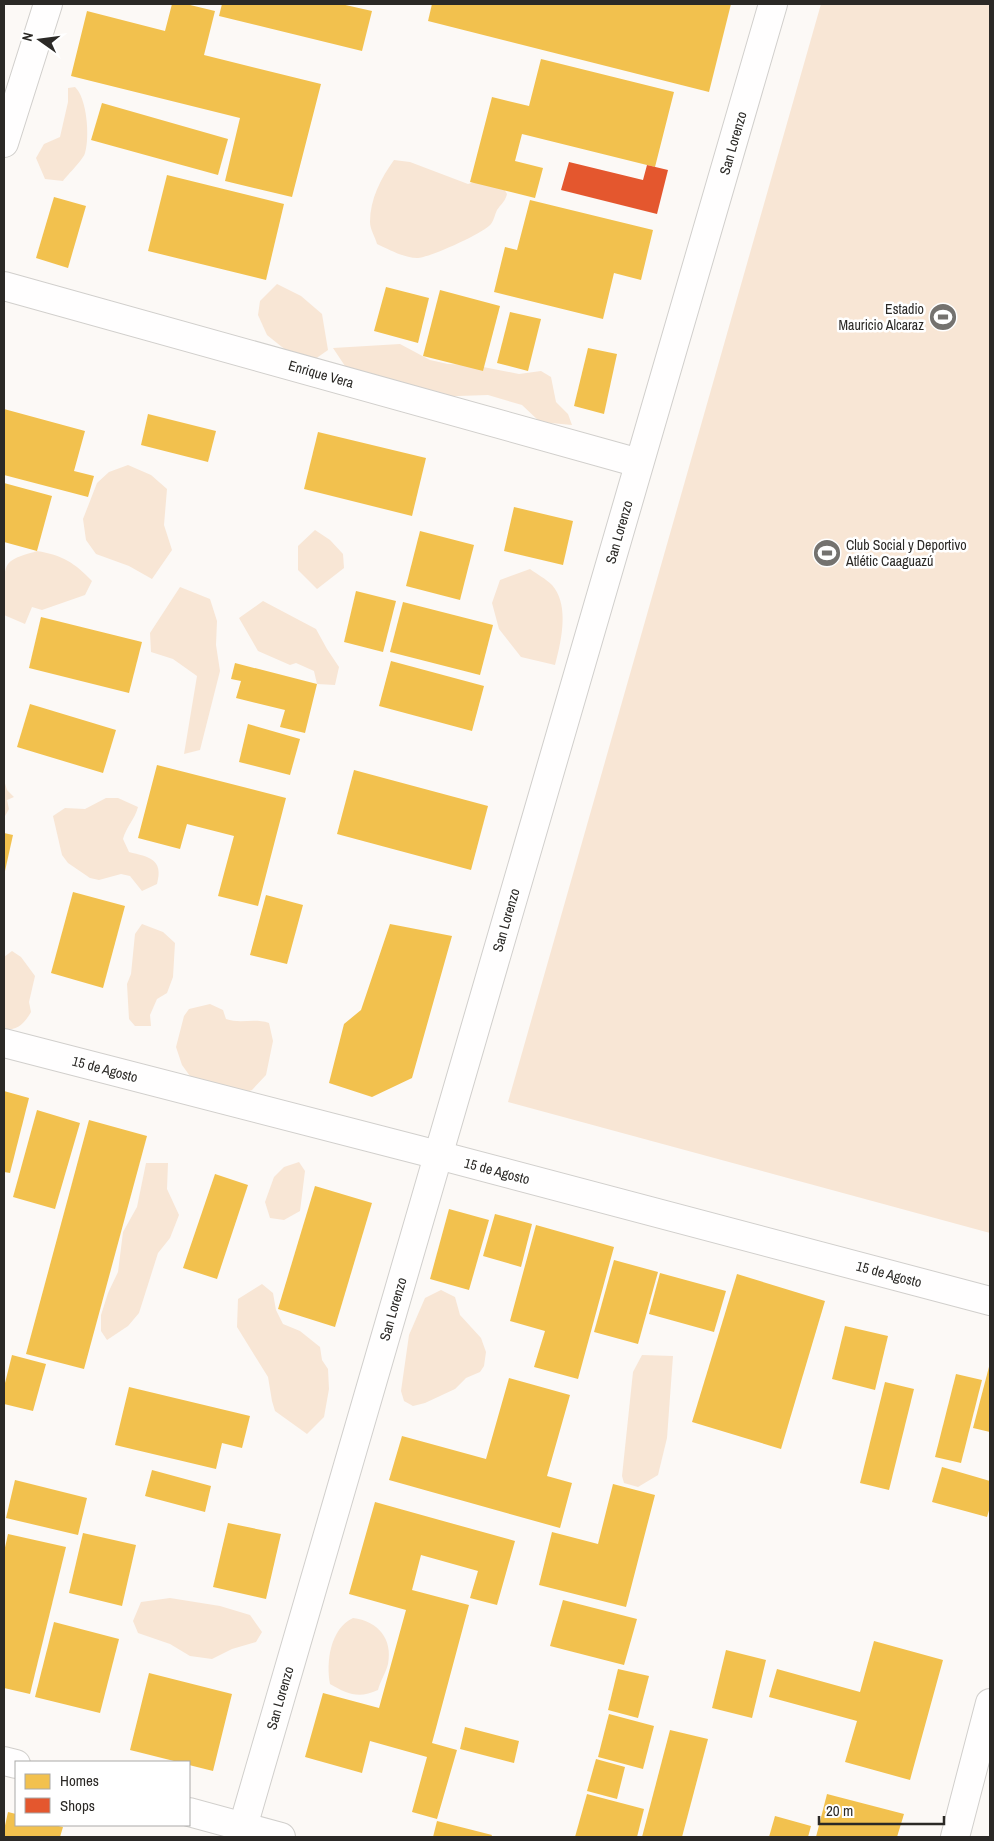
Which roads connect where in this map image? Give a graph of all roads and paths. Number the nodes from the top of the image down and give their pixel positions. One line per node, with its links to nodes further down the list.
1 (48, 4): 3 (street)
2 (773, 4): 5 (street, San Lorenzo)
3 (4, 143)
4 (4, 286): 5 (street, Enrique Vera)
5 (639, 462): 7 (street, San Lorenzo)
6 (4, 1042): 7 (street, 15 de Agosto)
7 (438, 1155): 8 (street, 15 de Agosto); 11 (street, San Lorenzo)
8 (990, 1301)
9 (990, 1703): 13 (street)
10 (190, 1812): 11 (street)
11 (241, 1832): 12 (street)
12 (281, 1837)
13 (955, 1837)

